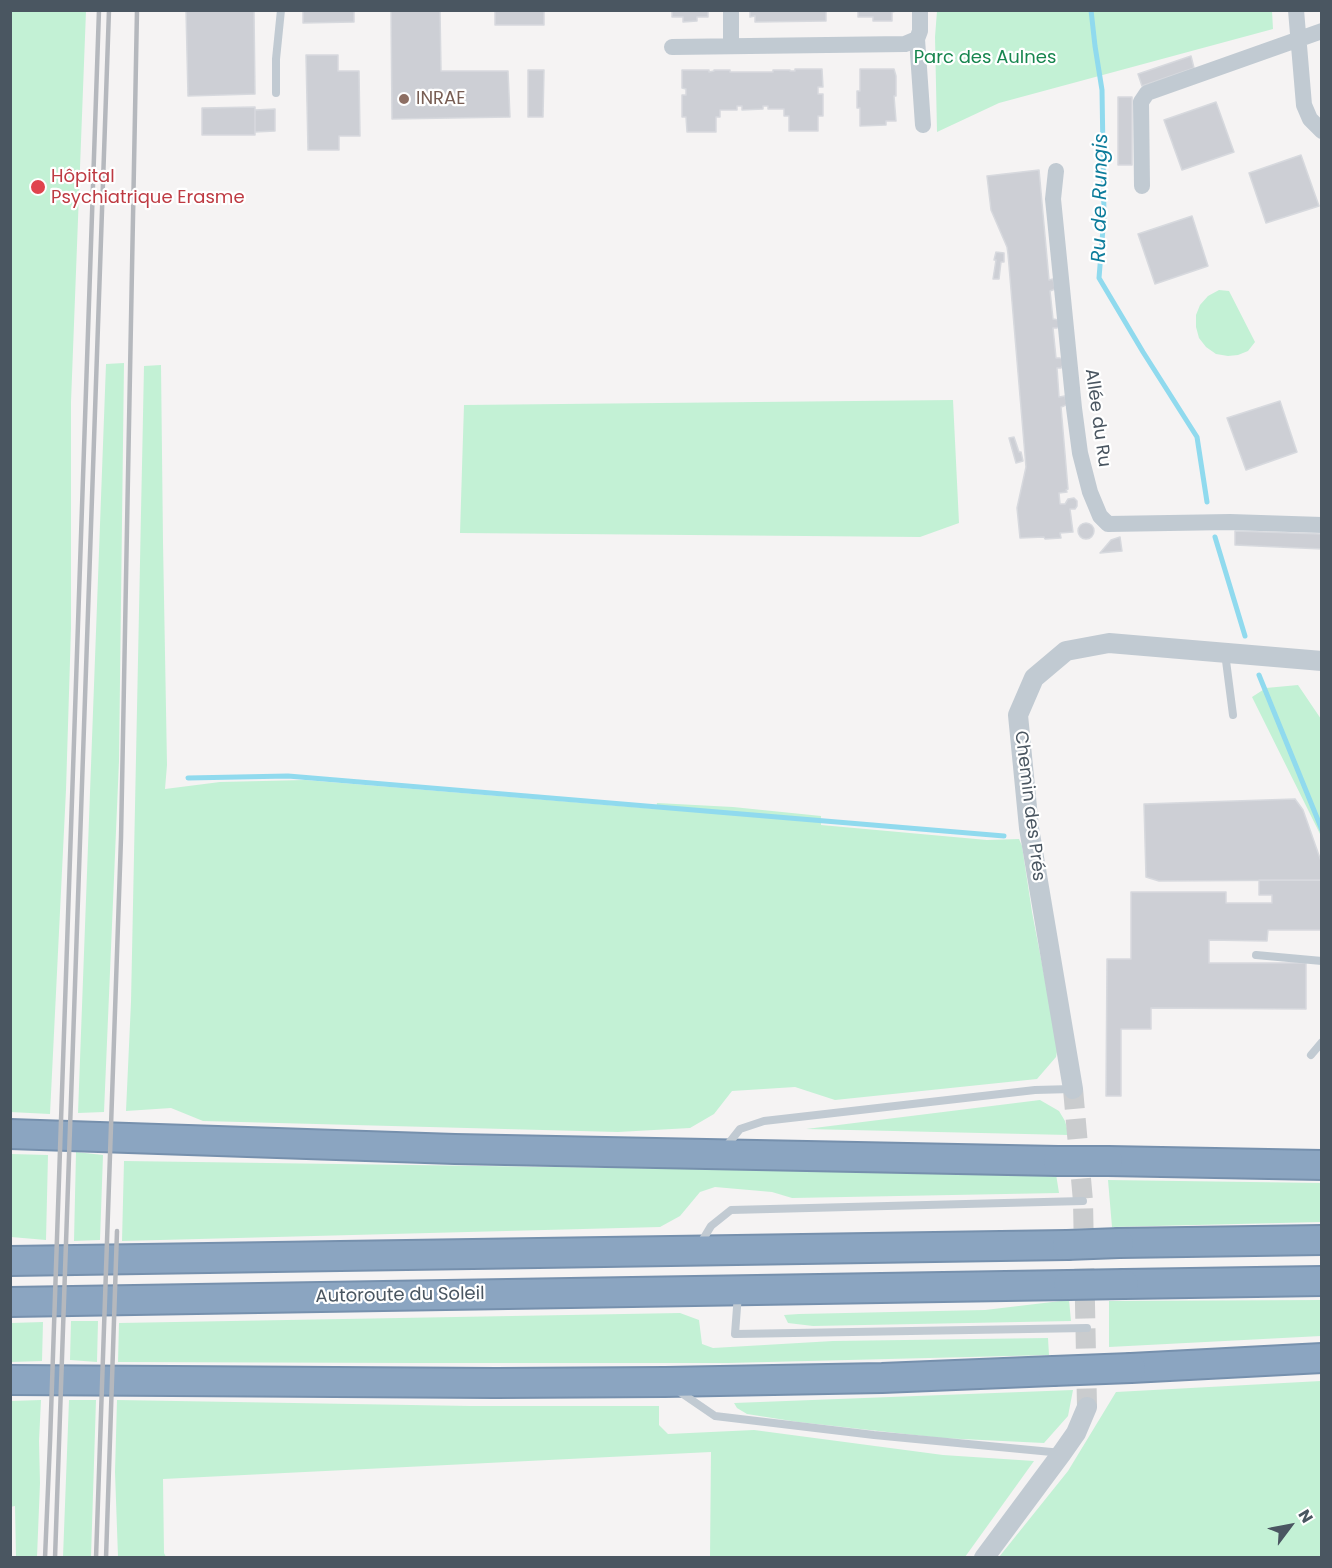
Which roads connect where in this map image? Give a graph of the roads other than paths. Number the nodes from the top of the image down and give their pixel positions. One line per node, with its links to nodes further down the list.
1 (281, 10): 10 (lane)
2 (731, 10): 8 (street)
3 (920, 10): 6 (street)
4 (1296, 10): 7 (street)
5 (1322, 31): 7 (street)
6 (917, 39): 8 (street); 11 (street)
7 (1298, 39): 12 (street); 14 (street)
8 (731, 46): 9 (street)
9 (672, 47)
10 (276, 93)
11 (922, 125)
12 (1322, 131)
13 (1056, 171): 15 (street, Allée du Ru)
14 (1142, 186)
15 (1322, 525)
16 (1225, 653): 17 (street, Chemin des Prés); 18 (lane); 23 (street, Chemin des Prés)
17 (1322, 661)
18 (1233, 715)
19 (1256, 955): 20 (lane)
20 (1322, 961)
21 (1322, 1042): 22 (lane)
22 (1311, 1055)
23 (1073, 1089): 25 (lane)
24 (10, 1134): 25 (highway)
25 (721, 1154): 26 (highway, bridge)
26 (1322, 1166)
27 (1083, 1201): 29 (lane)
28 (1322, 1240): 29 (highway, bridge)
29 (697, 1251): 30 (highway)
30 (10, 1262)
31 (1322, 1281): 32 (highway, Autoroute du Soleil, bridge)
32 (738, 1290): 33 (highway, Autoroute du Soleil); 34 (lane)
33 (10, 1302)
34 (1087, 1328)
35 (1322, 1358): 37 (highway, bridge)
36 (10, 1380): 37 (highway)
37 (665, 1382): 39 (lane)
38 (1087, 1407): 39 (street)
39 (1062, 1453): 40 (street)
40 (984, 1557)

